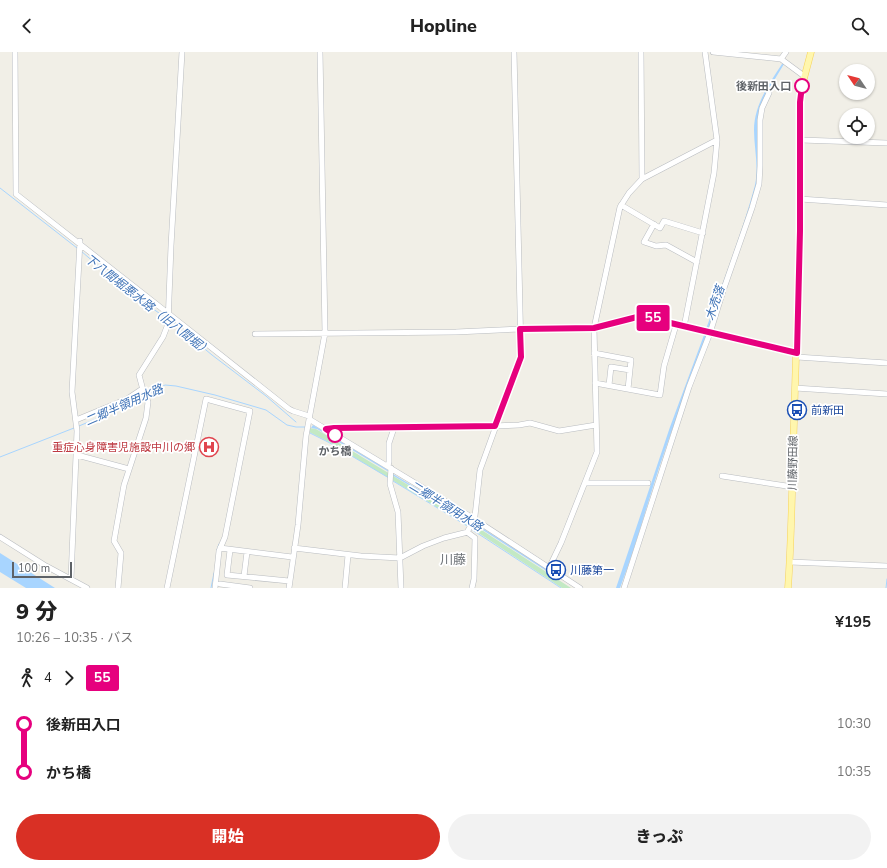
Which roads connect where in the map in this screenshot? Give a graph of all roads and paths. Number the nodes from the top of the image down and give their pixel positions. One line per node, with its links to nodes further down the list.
1 (15, 52): 22 (street)
2 (182, 52): 24 (street)
3 (320, 52): 29 (street)
4 (514, 52): 28 (street)
5 (641, 52): 16 (street)
6 (705, 52): 13 (street)
7 (713, 52): 10 (street)
8 (786, 52): 10 (street)
9 (811, 52): 11 (main road, 川藤野田線)
10 (781, 59): 11 (street)
11 (804, 76): 14 (main road, 川藤野田線)
12 (769, 92): 30 (street)
13 (717, 140): 16 (street); 21 (street)
14 (801, 140): 15 (street); 17 (main road, 川藤野田線)
15 (887, 143)
16 (642, 179): 18 (street)
17 (800, 199): 19 (street); 33 (main road, 川藤野田線)
18 (621, 205): 20 (street); 27 (street)
19 (887, 205)
20 (654, 224): 21 (street); 23 (street)
21 (703, 232): 23 (street)
22 (80, 243): 24 (street); 42 (street)
23 (697, 262): 26 (street)
24 (169, 315): 40 (street); 43 (street)
25 (676, 325): 26 (street); 27 (street); 39 (street)
26 (684, 327): 30 (street)
27 (594, 328): 28 (street); 32 (street)
28 (520, 329): 29 (street); 45 (street)
29 (325, 333): 31 (street); 43 (street)
30 (710, 333): 33 (street); 81 (street)
31 (255, 334)
32 (594, 353): 35 (street); 36 (street)
33 (797, 355): 34 (street); 38 (main road, 川藤野田線)
34 (887, 363)
35 (630, 370): 37 (street); 39 (street)
36 (595, 383): 37 (street); 44 (street)
37 (609, 385): 39 (street)
38 (795, 388): 41 (street); 54 (main road, 川藤野田線)
39 (628, 389)
40 (143, 390): 42 (street); 49 (street)
41 (887, 394)
42 (76, 420): 48 (street)
43 (308, 420): 47 (street); 59 (street)
44 (596, 424): 45 (street); 52 (street)
45 (495, 426): 46 (street); 55 (street)
46 (394, 428): 47 (street); 50 (street)
47 (326, 429): 50 (street)
48 (77, 455): 49 (street); 69 (street)
49 (129, 469): 73 (street)
50 (390, 471): 55 (street); 64 (street)
51 (722, 476): 54 (street)
52 (585, 483): 53 (street); 67 (street)
53 (648, 483)
54 (793, 487): 65 (main road, 川藤野田線)
55 (473, 522): 56 (street); 67 (street)
56 (467, 532): 64 (street); 79 (street)
57 (0, 537): 69 (street)
58 (220, 548): 60 (street); 71 (street); 74 (street)
59 (294, 548): 62 (street); 63 (street)
60 (230, 550): 61 (street); 68 (street)
61 (247, 552): 63 (street); 68 (street)
62 (348, 555): 64 (street); 77 (street)
63 (292, 557): 70 (street)
64 (400, 558): 78 (street)
65 (790, 562): 66 (street); 82 (main road, 川藤野田線)
66 (887, 566)
67 (549, 568): 80 (street)
68 (247, 577): 70 (street); 75 (street)
69 (71, 579): 72 (street)
70 (289, 582): 76 (street)
71 (218, 586): 75 (street)
72 (87, 588)
73 (118, 588)
74 (167, 588)
75 (249, 588)
76 (288, 588)
77 (345, 588)
78 (401, 588)
79 (472, 588)
80 (580, 588)
81 (624, 588)
82 (788, 588)

